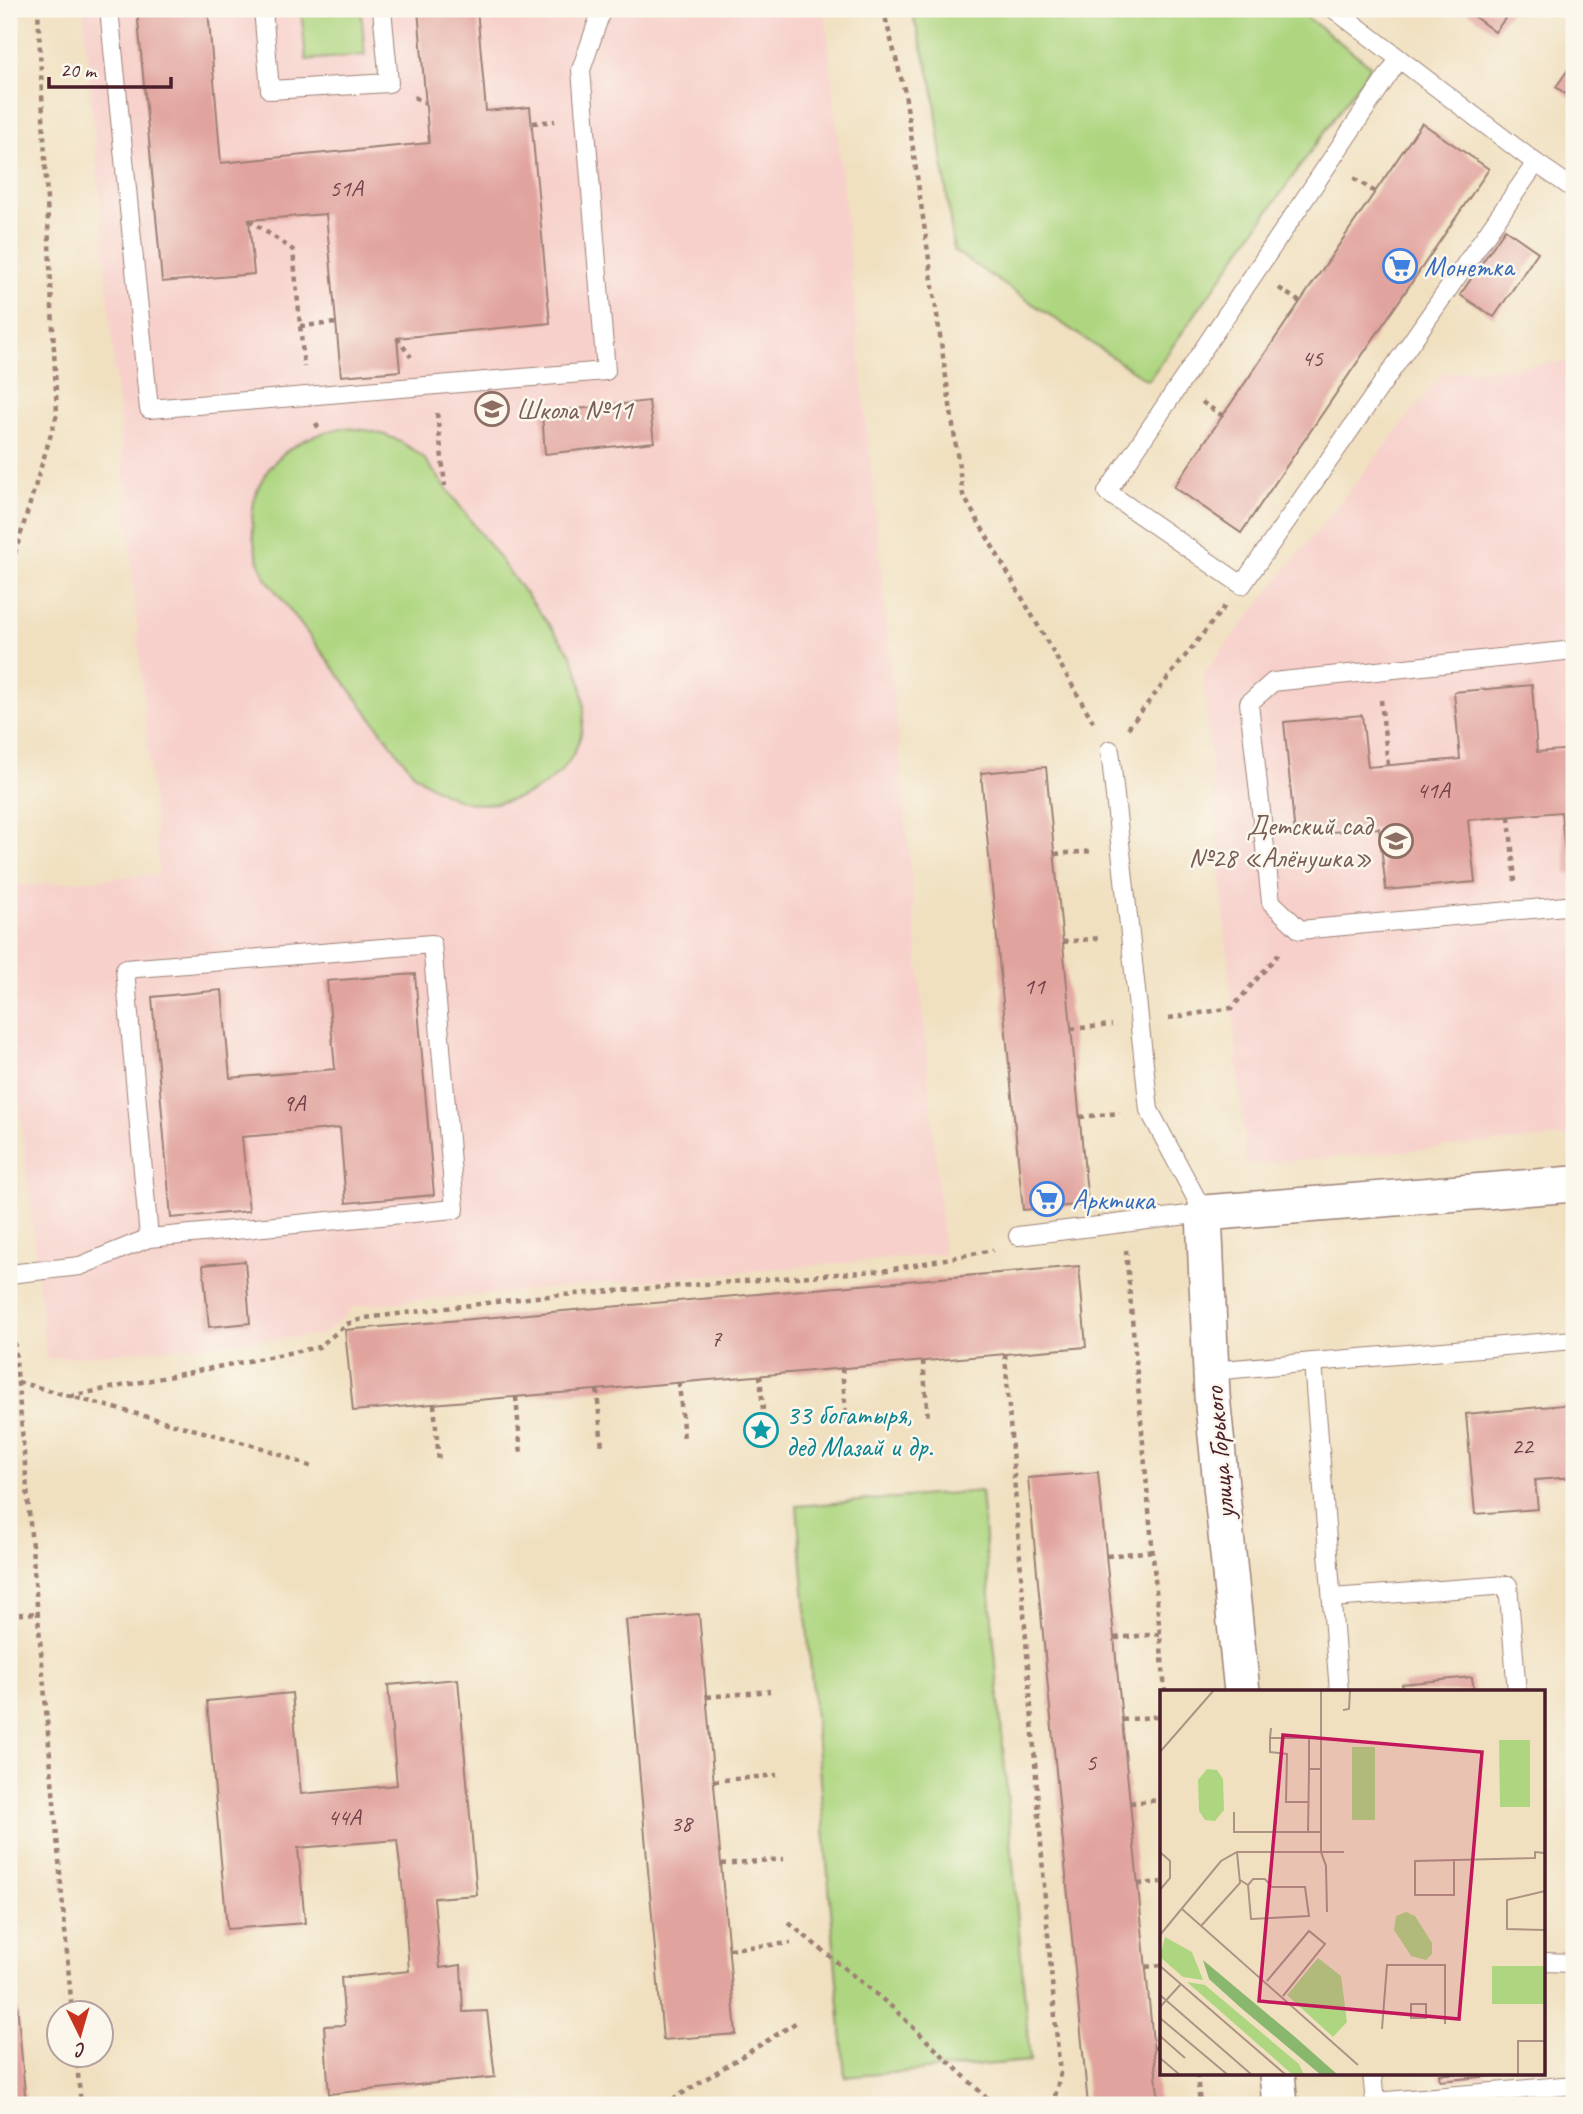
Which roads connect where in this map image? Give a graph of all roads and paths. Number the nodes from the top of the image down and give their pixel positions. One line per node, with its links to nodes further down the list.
1 (38, 9): 15 (path)
2 (109, 9): 14 (lane)
3 (263, 9): 4 (lane)
4 (382, 9)
5 (602, 9): 14 (lane)
6 (883, 9): 19 (path)
7 (1334, 9): 8 (lane)
8 (1399, 59): 9 (lane); 16 (lane)
9 (1536, 163): 10 (lane); 16 (lane)
10 (1574, 189)
11 (249, 220): 13 (path)
12 (337, 323): 13 (path)
13 (300, 326): 14 (path)
14 (307, 396)
15 (9, 573)
16 (1242, 585): 19 (path)
17 (1574, 650): 18 (lane)
18 (1378, 671): 20 (path); 26 (lane)
19 (1110, 750): 29 (lane)
20 (1388, 765)
21 (1510, 817): 24 (path)
22 (1055, 854): 23 (path)
23 (1063, 854)
24 (1518, 910): 25 (lane); 26 (lane)
25 (1574, 912)
26 (1300, 930): 29 (path)
27 (1073, 940): 28 (path)
28 (1063, 942)
29 (1138, 1023): 35 (lane)
30 (1079, 1028): 31 (path)
31 (1071, 1029)
32 (1094, 1116): 33 (path)
33 (1080, 1117)
34 (1574, 1184): 35 (street)
35 (1204, 1213): 36 (lane); 45 (street, улица Горького)
36 (1124, 1223): 37 (lane); 61 (path)
37 (1018, 1236): 50 (path)
38 (149, 1238): 38 (lane); 39 (lane)
39 (9, 1282): 47 (path)
40 (1574, 1340): 43 (lane)
41 (1005, 1354): 103 (path)
42 (923, 1361): 53 (path)
43 (1313, 1362): 45 (lane); 63 (lane)
44 (842, 1368): 54 (path)
45 (1211, 1371): 69 (street, улица Горького)
46 (760, 1375): 55 (path)
47 (18, 1382): 50 (path); 64 (path)
48 (679, 1382): 56 (path)
49 (597, 1390): 57 (path)
50 (70, 1396): 60 (path)
51 (516, 1397): 58 (path)
52 (434, 1404): 59 (path)
53 (928, 1419)
54 (847, 1426)
55 (765, 1433)
56 (684, 1440)
57 (602, 1448)
58 (521, 1455)
59 (439, 1462)
60 (315, 1468)
61 (1153, 1551): 62 (path); 66 (path)
62 (1107, 1556)
63 (1332, 1598): 70 (lane); 71 (lane)
64 (38, 1613): 65 (path); 91 (path)
65 (9, 1615)
66 (1160, 1633): 67 (path); 68 (path)
67 (1115, 1638)
68 (1164, 1690)
69 (1242, 1690)
70 (1339, 1690)
71 (1517, 1690)
72 (770, 1691): 73 (path)
73 (707, 1697)
74 (1160, 1716): 75 (path)
75 (1122, 1720)
76 (776, 1775): 77 (path)
77 (714, 1781)
78 (1160, 1800): 79 (path)
79 (1130, 1803)
80 (783, 1859): 81 (path)
81 (721, 1864)
82 (1160, 1882): 83 (path)
83 (1138, 1884)
84 (789, 1923): 102 (path)
85 (790, 1943): 86 (path)
86 (729, 1949)
87 (1544, 1962): 88 (lane)
88 (1574, 1963)
89 (1160, 1965): 90 (path)
90 (1146, 1967)
91 (71, 1998)
92 (797, 2022): 101 (path)
93 (1154, 2048): 94 (path)
94 (1160, 2048)
95 (77, 2068): 100 (path)
96 (1197, 2076): 104 (path)
97 (1277, 2076): 105 (street)
98 (1372, 2076): 99 (lane)
99 (1574, 2085)
100 (81, 2105)
101 (664, 2105)
102 (994, 2105)
103 (1053, 2105)
104 (1200, 2105)
105 (1280, 2105)

